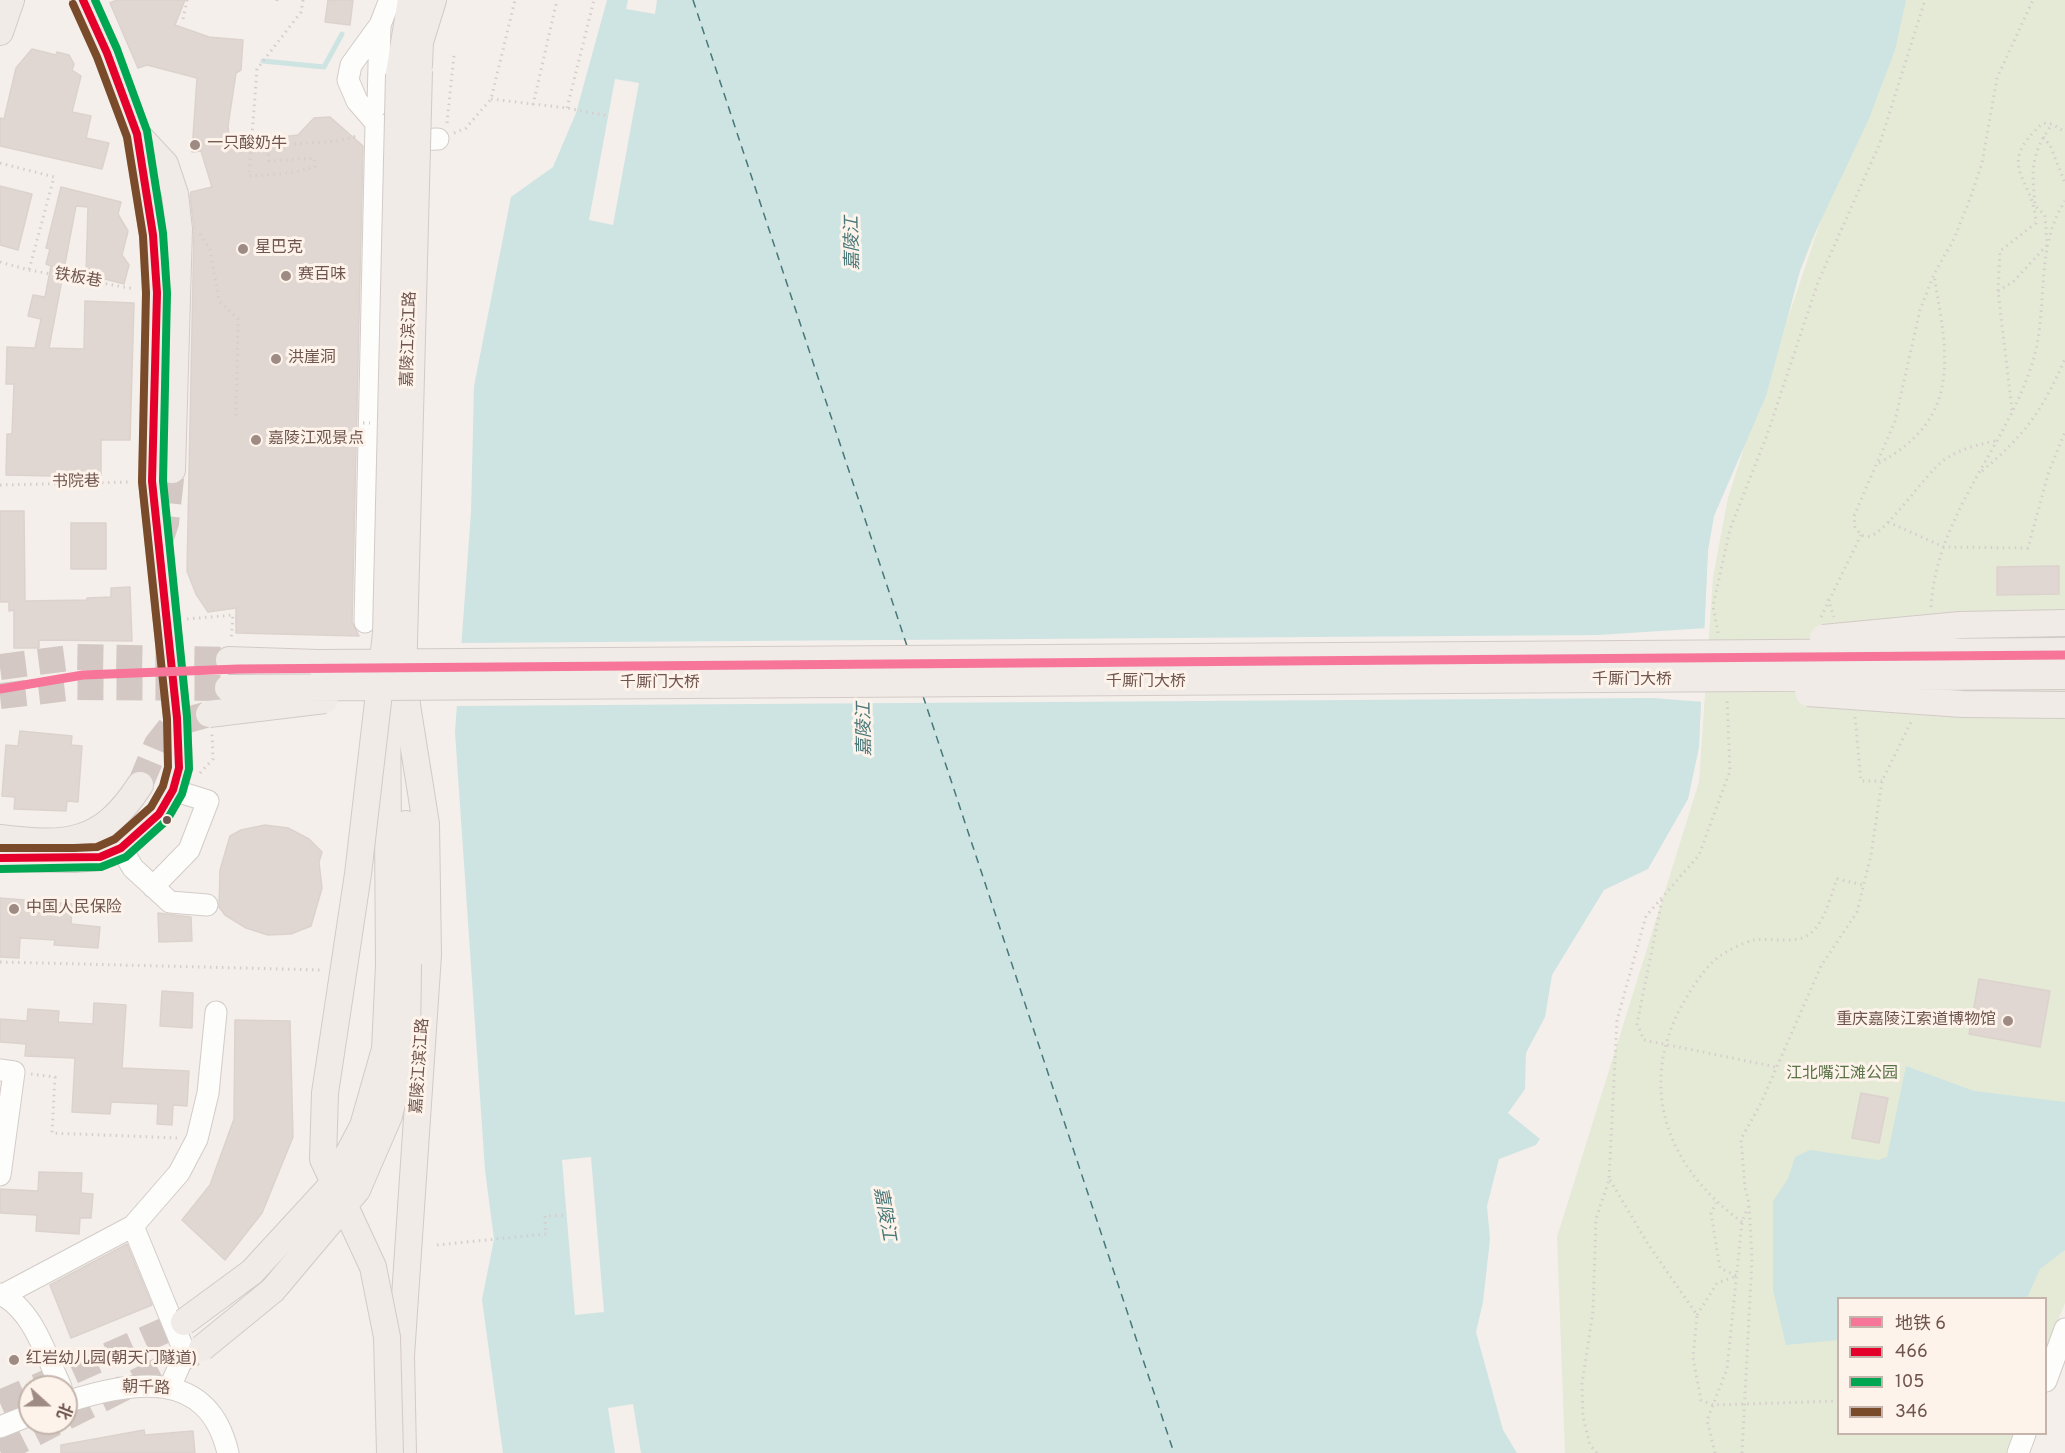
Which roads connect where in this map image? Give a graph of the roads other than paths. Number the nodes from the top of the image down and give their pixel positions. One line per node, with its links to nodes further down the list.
1 (82, 0): 8 (main road)
2 (418, 0): 4 (street); 6 (main road, 嘉陵江滨江路)
3 (8, 1): 5 (main road)
4 (380, 25): 7 (street); 7 (street)
5 (0, 32)
6 (409, 73): 12 (main road, 嘉陵江滨江路, bridge); 18 (main road, 嘉陵江滨江路, bridge)
7 (377, 114): 9 (street); 12 (street)
8 (137, 134): 10 (main road); 10 (main road)
9 (438, 139)
10 (162, 476): 23 (main road)
11 (2065, 623): 15 (main road, bridge)
12 (375, 627): 34 (main road, 嘉陵江滨江路, bridge); 36 (main road, 嘉陵江滨江路, bridge)
13 (230, 651): 15 (main road, 千厮门大桥, bridge)
14 (2065, 651): 15 (main road, 千厮门大桥, bridge)
15 (1654, 654)
16 (2065, 676): 17 (main road, 千厮门大桥, bridge)
17 (1655, 681): 18 (main road, 千厮门大桥, bridge); 20 (main road, bridge)
18 (406, 683): 19 (main road, 千厮门大桥, bridge); 21 (main road, bridge); 33 (main road, 嘉陵江滨江路); 38 (main road, 嘉陵江滨江路, bridge)
19 (228, 688)
20 (2065, 705)
21 (210, 719)
22 (140, 785): 24 (main road)
23 (173, 790): 25 (main road); 27 (street)
24 (0, 838)
25 (121, 848): 26 (main road); 27 (street)
26 (0, 858)
27 (153, 887): 28 (street)
28 (207, 905)
29 (216, 1012): 32 (street)
30 (7, 1071): 31 (street)
31 (0, 1175)
32 (133, 1226): 35 (street); 41 (street)
33 (406, 1248): 34 (main road); 48 (main road, 嘉陵江滨江路)
34 (373, 1267): 47 (main road, 嘉陵江滨江路, bridge)
35 (2, 1294): 39 (street)
36 (184, 1322)
37 (2065, 1329): 40 (street)
38 (202, 1348)
39 (55, 1375)
40 (2047, 1378)
41 (170, 1387): 42 (street, 朝千路); 46 (street, 朝千路)
42 (78, 1394)
43 (18, 1420): 44 (street)
44 (0, 1427)
45 (2025, 1435): 49 (street)
46 (228, 1453)
47 (390, 1453)
48 (403, 1453)
49 (2018, 1453)

